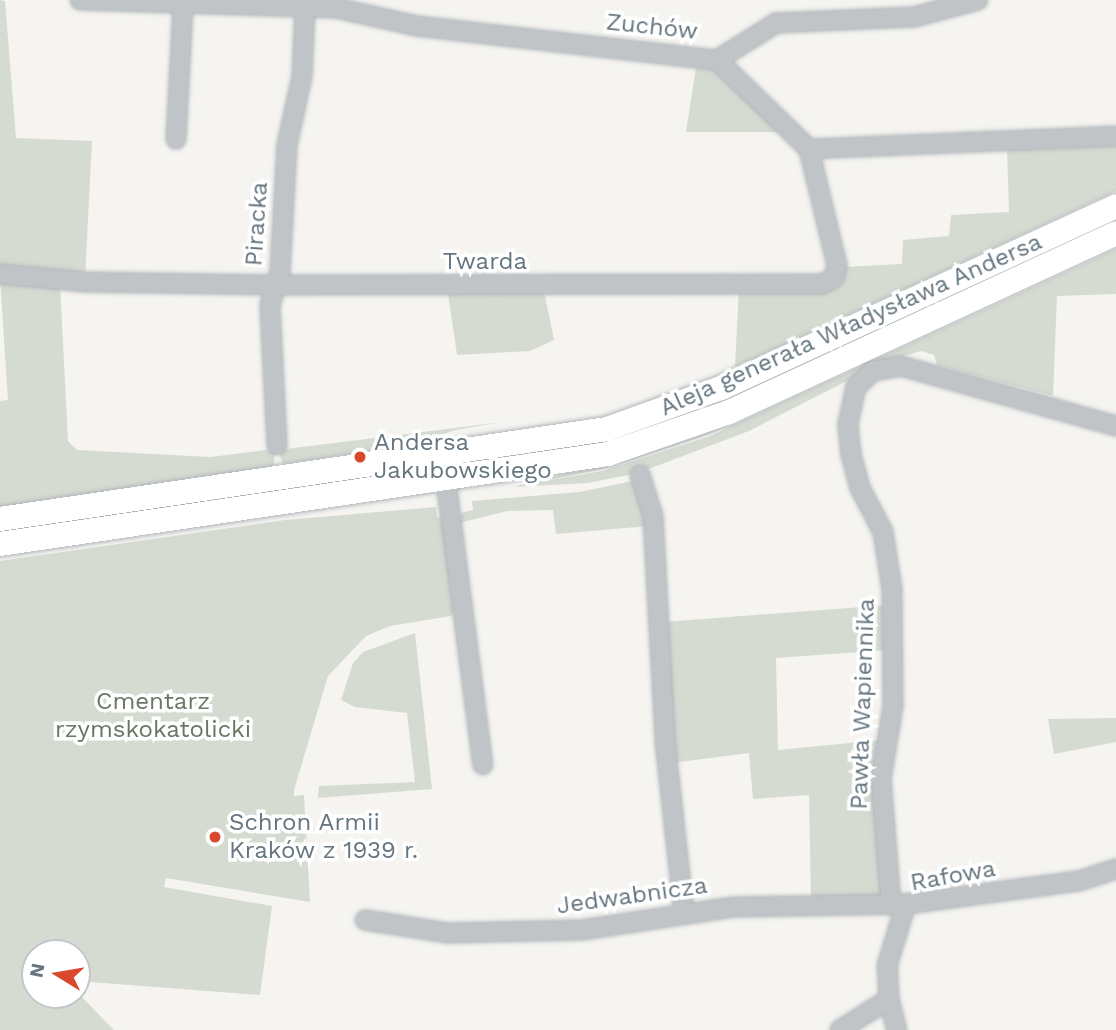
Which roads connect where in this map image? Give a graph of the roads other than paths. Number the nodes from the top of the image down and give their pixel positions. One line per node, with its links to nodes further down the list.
1 (79, 0): 3 (street, Zuchów)
2 (978, 0): 5 (street, Zuchów)
3 (183, 4): 4 (street, Zuchów); 7 (street)
4 (305, 7): 5 (street, Zuchów); 12 (street, Piracka)
5 (717, 60): 8 (street, Zuchów)
6 (1116, 136): 8 (street)
7 (176, 139)
8 (809, 149): 12 (street, Twarda)
9 (1116, 206): 17 (main road, Aleja generała Władysława Andersa)
10 (1116, 233): 16 (main road, Aleja generała Władysława Andersa)
11 (0, 274): 12 (street, Twarda)
12 (275, 285): 14 (street, Piracka)
13 (1116, 426): 21 (street, Pawła Wapiennika)
14 (276, 445)
15 (640, 475): 22 (street)
16 (446, 481): 18 (main road, Aleja generała Władysława Andersa); 19 (street)
17 (0, 519)
18 (0, 544)
19 (483, 765)
20 (1116, 869): 21 (street, Rafowa)
21 (898, 904): 22 (street, Jedwabnicza); 24 (street, Rafowa)
22 (684, 914): 23 (street, Jedwabnicza)
23 (365, 920)
24 (890, 999): 25 (street); 26 (street, Rafowa)
25 (840, 1030)
26 (897, 1030)

